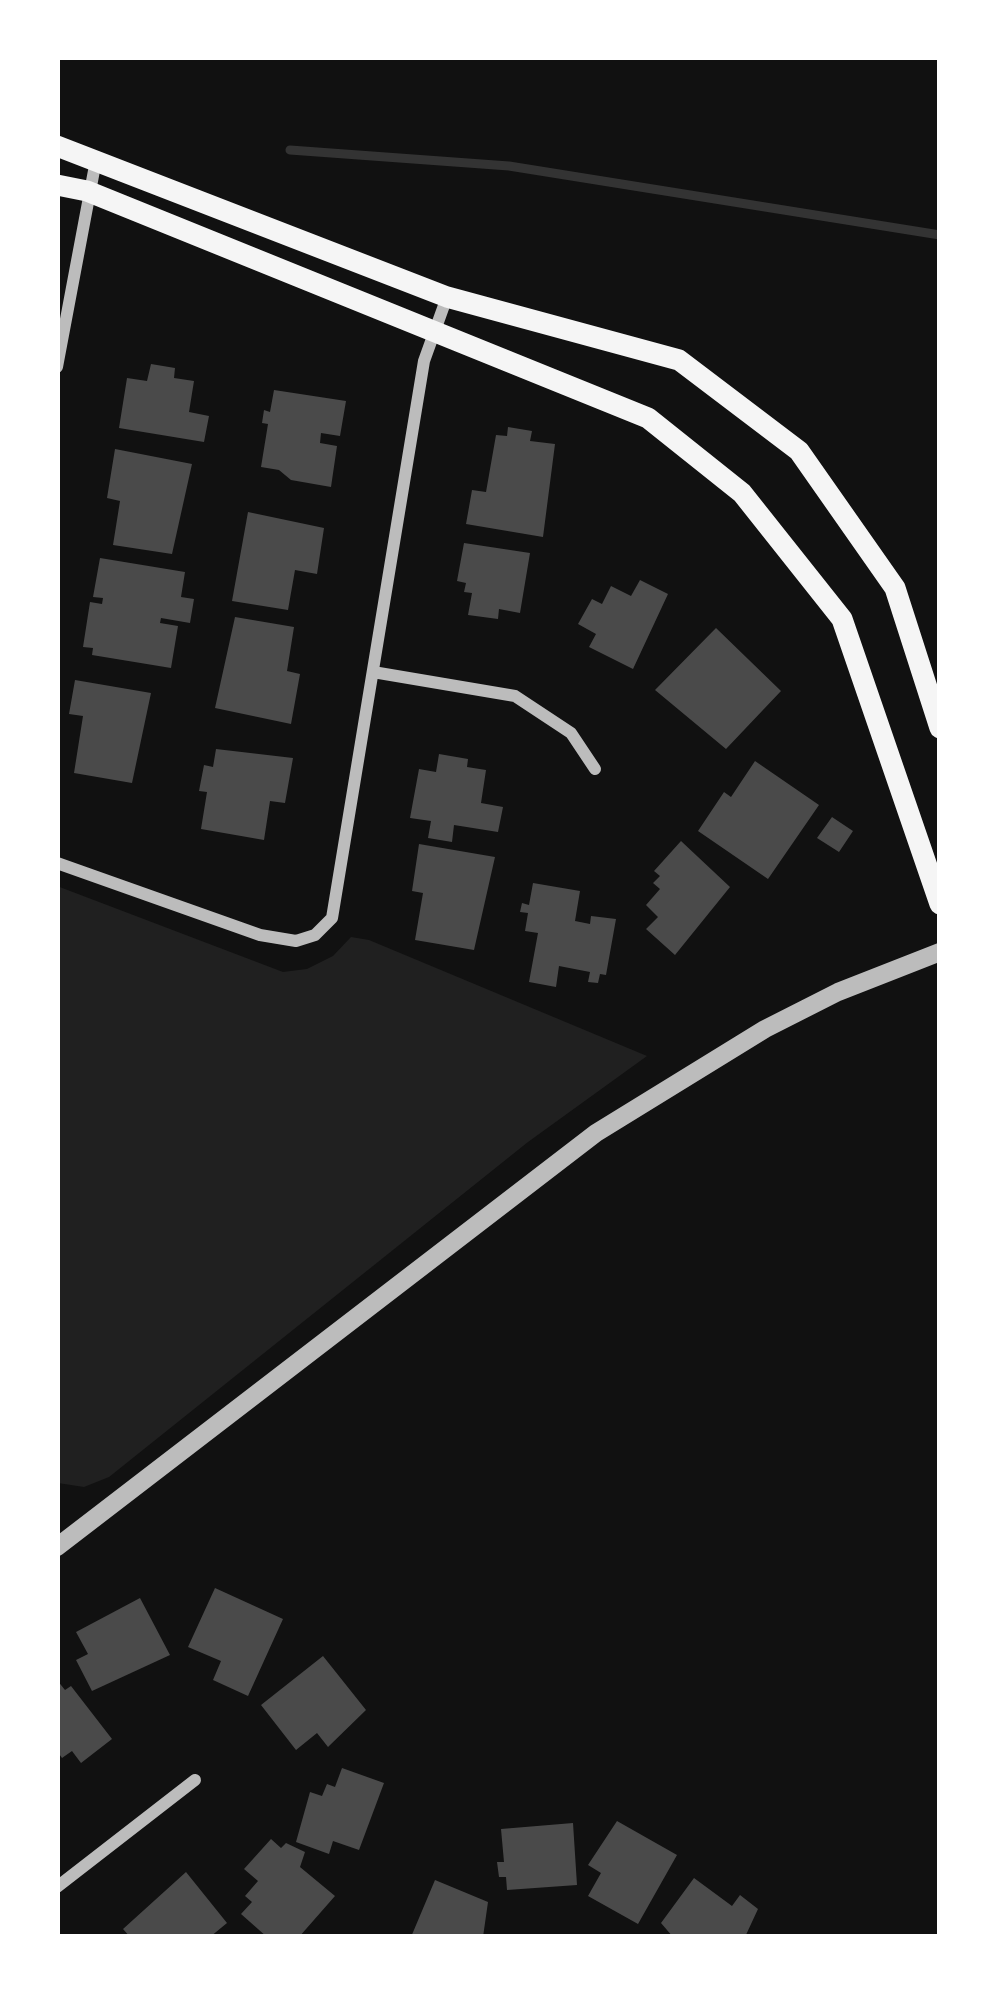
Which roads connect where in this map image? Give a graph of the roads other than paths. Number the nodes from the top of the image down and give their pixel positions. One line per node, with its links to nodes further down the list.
1 (57, 146): 2 (main road)
2 (96, 160): 4 (street); 5 (main road)
3 (57, 185): 4 (main road)
4 (86, 191): 6 (main road); 7 (street)
5 (446, 297): 6 (street); 9 (main road)
6 (436, 334): 8 (street); 12 (main road)
7 (57, 367)
8 (373, 672): 10 (street); 11 (street)
9 (940, 728)
10 (596, 769)
11 (57, 862)
12 (940, 904)
13 (940, 952): 14 (street)
14 (59, 1542)
15 (195, 1780): 16 (street)
16 (57, 1887)

